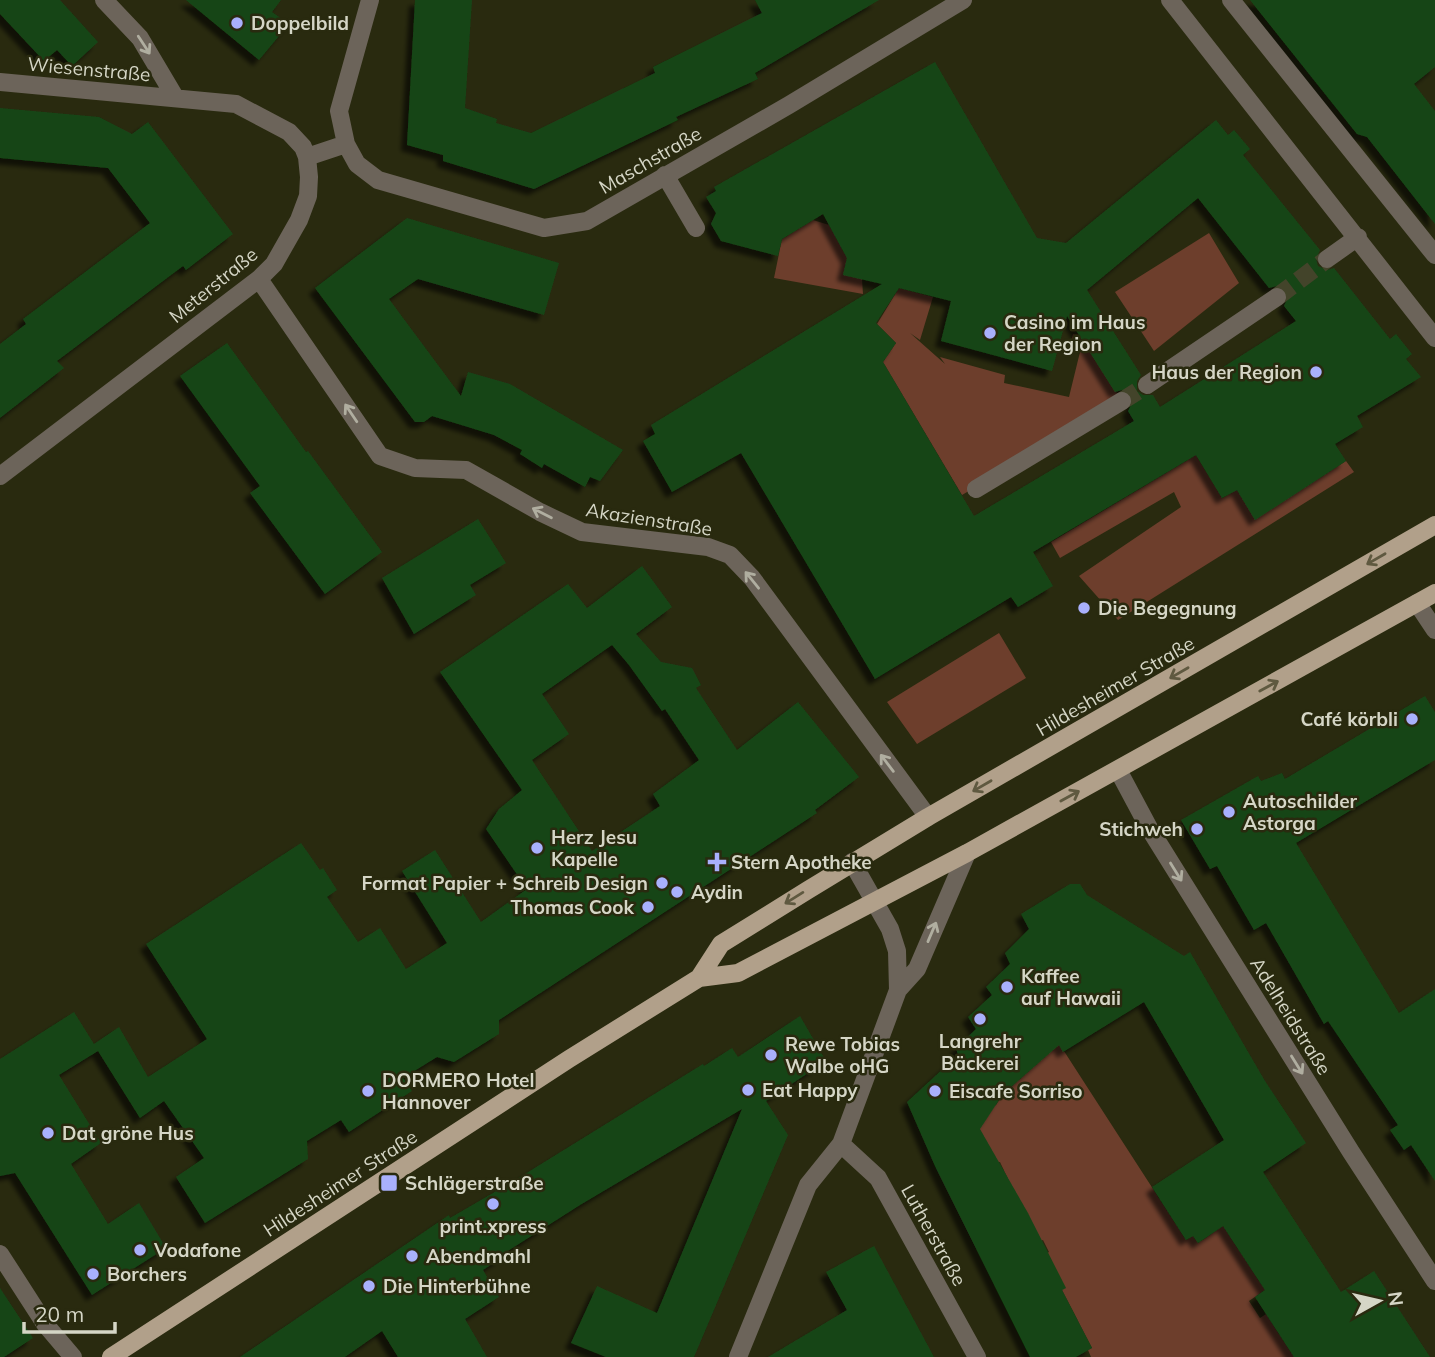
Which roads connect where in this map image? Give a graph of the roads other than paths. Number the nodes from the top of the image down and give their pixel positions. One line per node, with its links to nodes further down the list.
1 (104, 0): 7 (street, one-way to 7)
2 (370, 0): 8 (street)
3 (963, 0): 10 (street, Maschstraße)
4 (1170, 0): 12 (street)
5 (1231, 0): 13 (street)
6 (0, 82): 7 (street, Wiesenstraße)
7 (176, 97): 9 (street)
8 (345, 144): 9 (street); 10 (street, Maschstraße)
9 (307, 157): 15 (street, Meterstraße)
10 (665, 174): 11 (street)
11 (696, 228)
12 (1358, 237): 14 (street); 17 (street)
13 (1435, 256)
14 (1327, 259)
15 (259, 279): 20 (street, Meterstraße); 27 (street, Akazienstraße, one-way to 15)
16 (1277, 297): 18 (street)
17 (1435, 338)
18 (1147, 385)
19 (1122, 401): 21 (street)
20 (0, 476)
21 (975, 489)
22 (1435, 525): 27 (main road, Hildesheimer Straße, one-way to 27)
23 (1435, 593): 24 (main road, Hildesheimer Straße)
24 (1417, 603): 25 (street); 26 (main road, Hildesheimer Straße, one-way to 24)
25 (1435, 630)
26 (1118, 770): 28 (main road, Hildesheimer Straße, one-way to 26); 35 (street, Adelheidstraße, one-way to 35)
27 (928, 817): 29 (main road, Hildesheimer Straße)
28 (967, 853): 30 (main road, Hildesheimer Straße); 32 (street, one-way to 28)
29 (852, 862): 30 (street); 31 (main road, Hildesheimer Straße, one-way to 31)
30 (875, 901): 31 (main road, Hildesheimer Straße); 32 (street)
31 (699, 978): 37 (main road, Hildesheimer Straße)
32 (898, 990): 33 (street)
33 (841, 1144): 38 (street); 39 (street, Lutherstraße)
34 (0, 1254): 36 (street)
35 (1435, 1281)
36 (73, 1357)
37 (111, 1357)
38 (738, 1357)
39 (977, 1357)

